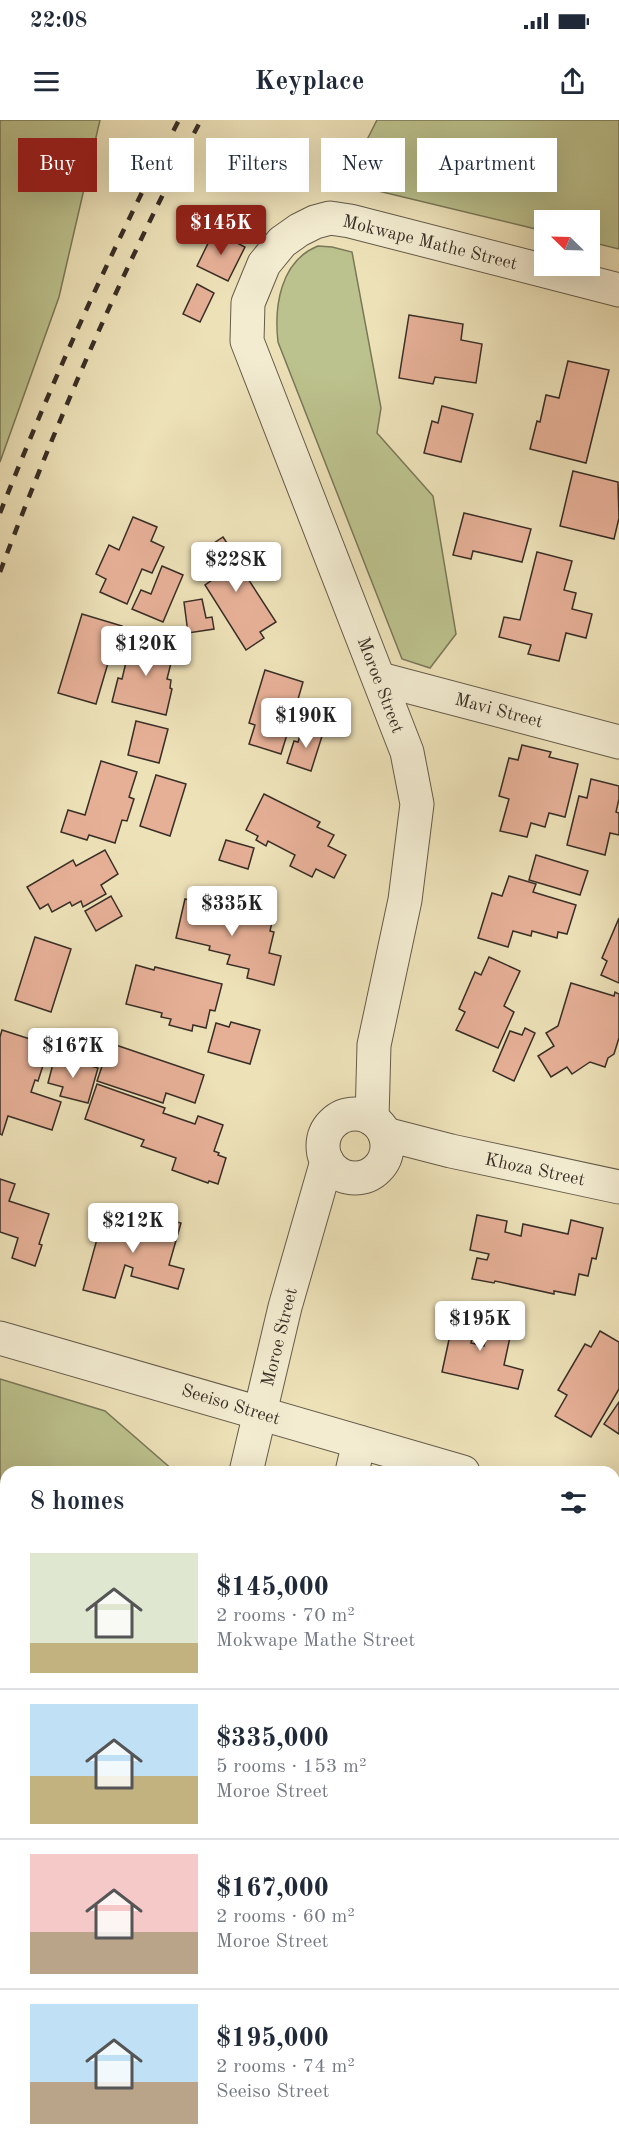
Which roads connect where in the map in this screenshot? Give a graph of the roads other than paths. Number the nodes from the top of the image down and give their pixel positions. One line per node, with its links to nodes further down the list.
1 (619, 290): 2 (street, Mokwape Mathe Street)
2 (247, 341): 3 (street, Moroe Street)
3 (380, 679): 4 (street, Mavi Street); 5 (street, Moroe Street)
4 (619, 742)
5 (369, 1142): 6 (street, Khoza Street); 6 (street, Moroe Street); 7 (street, Khoza Street); 8 (street, Moroe Street)
6 (327, 1161): 8 (street, Moroe Street)
7 (619, 1187)
8 (304, 1237): 10 (street, Moroe Street)
9 (0, 1338): 10 (street, Seeiso Street)
10 (260, 1413): 11 (street, Seeiso Street); 12 (street, Moroe Street)
11 (355, 1457): 13 (street, Seeiso Street)
12 (247, 1466)
13 (422, 1466)

